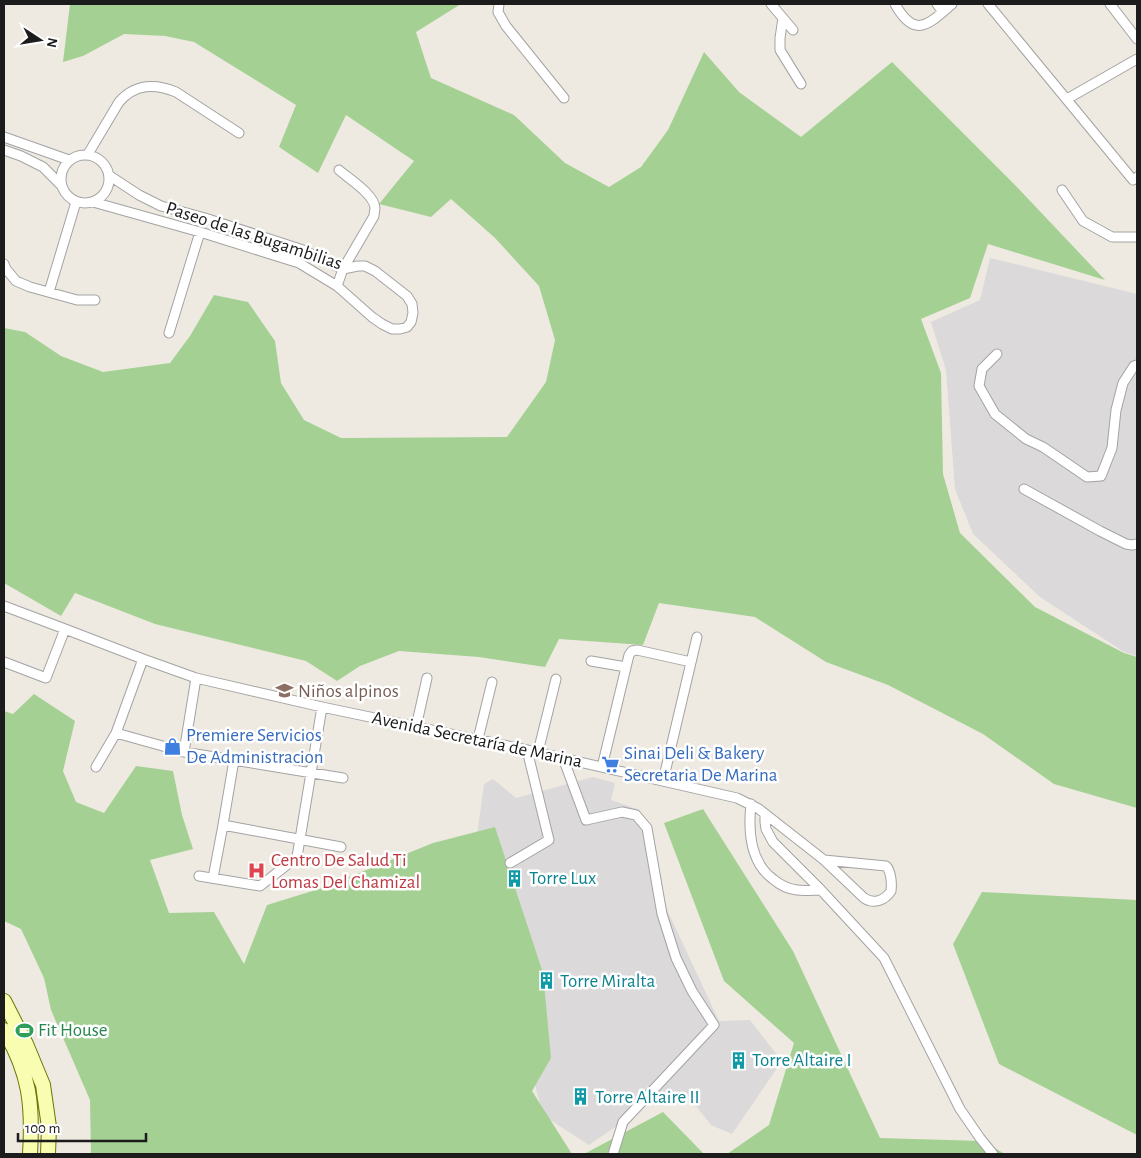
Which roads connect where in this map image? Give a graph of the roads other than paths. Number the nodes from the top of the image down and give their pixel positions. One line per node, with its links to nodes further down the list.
1 (500, 4): 14 (street)
2 (771, 4): 9 (street)
3 (895, 4): 8 (street)
4 (936, 4): 8 (street)
5 (952, 4): 8 (street)
6 (988, 4): 15 (street)
7 (1110, 4): 11 (street)
8 (943, 12)
9 (783, 18): 10 (street); 13 (street)
10 (793, 30)
11 (1137, 39)
12 (1137, 60): 15 (street)
13 (800, 84)
14 (564, 98)
15 (1067, 99): 23 (street)
16 (239, 133): 19 (street)
17 (4, 138): 20 (street)
18 (4, 150): 24 (street)
19 (88, 154): 20 (street); 22 (street)
20 (69, 160): 24 (street)
21 (339, 170): 31 (street)
22 (110, 176): 27 (street); 31 (street, Paseo de las Bugambilias)
23 (1137, 177)
24 (61, 185): 26 (street)
25 (1062, 190): 29 (street)
26 (76, 202): 27 (street); 33 (street)
27 (93, 202): 28 (street, Paseo de las Bugambilias)
28 (200, 232): 32 (street, Paseo de las Bugambilias); 35 (street)
29 (1137, 237)
30 (4, 264): 33 (street)
31 (342, 269): 32 (street); 32 (street, Paseo de las Bugambilias)
32 (337, 286)
33 (49, 292): 34 (street)
34 (95, 300)
35 (169, 333)
36 (997, 354): 37 (street)
37 (1137, 365)
38 (1024, 489): 39 (street)
39 (1137, 544)
40 (4, 606): 41 (street, Avenida Secretaría de Marina)
41 (65, 629): 43 (street, Avenida Secretaría de Marina); 45 (street)
42 (697, 637): 46 (street)
43 (143, 660): 48 (street, Avenida Secretaría de Marina); 54 (street)
44 (591, 661): 47 (street)
45 (4, 662)
46 (691, 662): 47 (street); 65 (street)
47 (626, 668): 62 (street)
48 (196, 678): 52 (street, Avenida Secretaría de Marina); 57 (street)
49 (427, 678): 53 (street)
50 (556, 679): 58 (street)
51 (492, 682): 55 (street)
52 (322, 707): 53 (street, Avenida Secretaría de Marina); 63 (street)
53 (416, 727): 55 (street, Avenida Secretaría de Marina)
54 (116, 732): 57 (street); 61 (street)
55 (478, 739): 56 (street, Avenida Secretaría de Marina)
56 (527, 750): 58 (street, Avenida Secretaría de Marina); 72 (street)
57 (184, 752): 60 (street)
58 (538, 752): 59 (street, Avenida Secretaría de Marina)
59 (563, 758): 62 (street, Avenida Secretaría de Marina); 82 (street)
60 (234, 760): 63 (street); 68 (street)
61 (96, 767)
62 (602, 767): 65 (street, Avenida Secretaría de Marina)
63 (311, 772): 64 (street); 69 (street)
64 (343, 778)
65 (663, 781): 66 (street, Avenida Secretaría de Marina)
66 (751, 804): 67 (street, Avenida Secretaría de Marina); 75 (street)
67 (765, 814): 71 (street, Avenida Secretaría de Marina); 75 (street)
68 (223, 825): 69 (street); 74 (street)
69 (300, 839): 70 (street); 74 (street)
70 (341, 847)
71 (824, 860): 71 (street, Avenida Secretaría de Marina)
72 (510, 862)
73 (199, 876): 74 (street)
74 (213, 878)
75 (821, 890): 83 (street)
76 (4, 1001): 79 (main road)
77 (4, 1030): 78 (main road)
78 (31, 1134): 79 (main road); 80 (main road)
79 (48, 1134): 81 (main road)
80 (30, 1154): 81 (main road)
81 (47, 1154)
82 (614, 1154)
83 (993, 1154)

